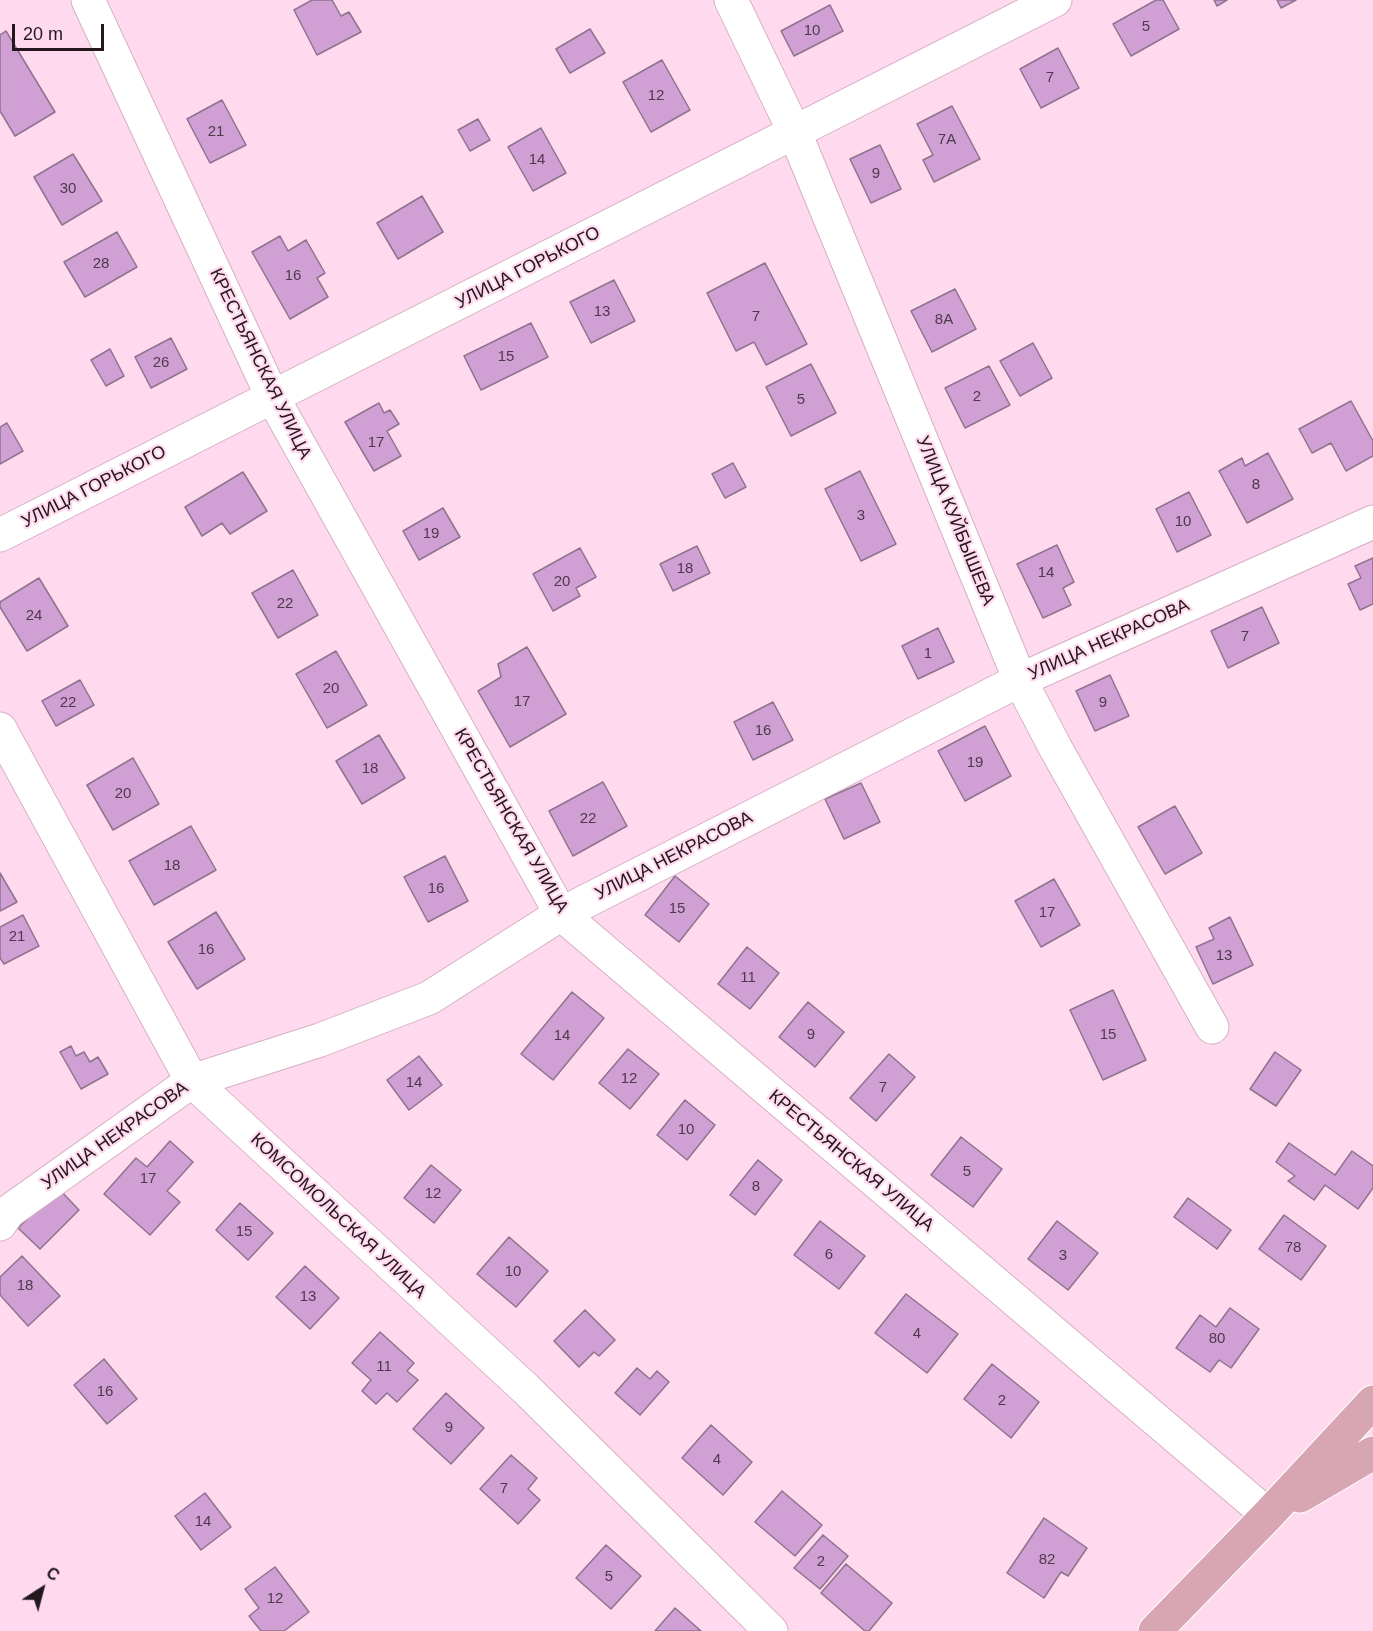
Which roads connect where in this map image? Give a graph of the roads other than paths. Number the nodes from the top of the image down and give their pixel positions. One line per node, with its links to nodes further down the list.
1 (88, 0): 5 (street, КРЕСТЬЯНСКАЯ УЛИЦА)
2 (731, 0): 4 (street, УЛИЦА КУЙБЫШЕВА)
3 (1055, 0): 4 (street, УЛИЦА ГОРЬКОГО)
4 (795, 133): 5 (street, УЛИЦА ГОРЬКОГО); 8 (street, УЛИЦА КУЙБЫШЕВА)
5 (273, 398): 7 (street, УЛИЦА ГОРЬКОГО); 10 (street, КРЕСТЬЯНСКАЯ УЛИЦА)
6 (1373, 522): 8 (street, УЛИЦА НЕКРАСОВА)
7 (0, 535)
8 (1020, 680): 10 (street, УЛИЦА НЕКРАСОВА); 11 (street, УЛИЦА КУЙБЫШЕВА)
9 (0, 729): 12 (street, КОМСОМОЛЬСКАЯ УЛИЦА)
10 (561, 914): 12 (street, УЛИЦА НЕКРАСОВА); 16 (street, КРЕСТЬЯНСКАЯ УЛИЦА)
11 (1212, 1027)
12 (192, 1081): 13 (street, УЛИЦА НЕКРАСОВА); 17 (street, КОМСОМОЛЬСКАЯ УЛИЦА)
13 (0, 1224)
14 (1373, 1402): 16 (main road)
15 (1373, 1453): 16 (main road)
16 (1268, 1515): 18 (main road)
17 (771, 1631)
18 (1155, 1631)

